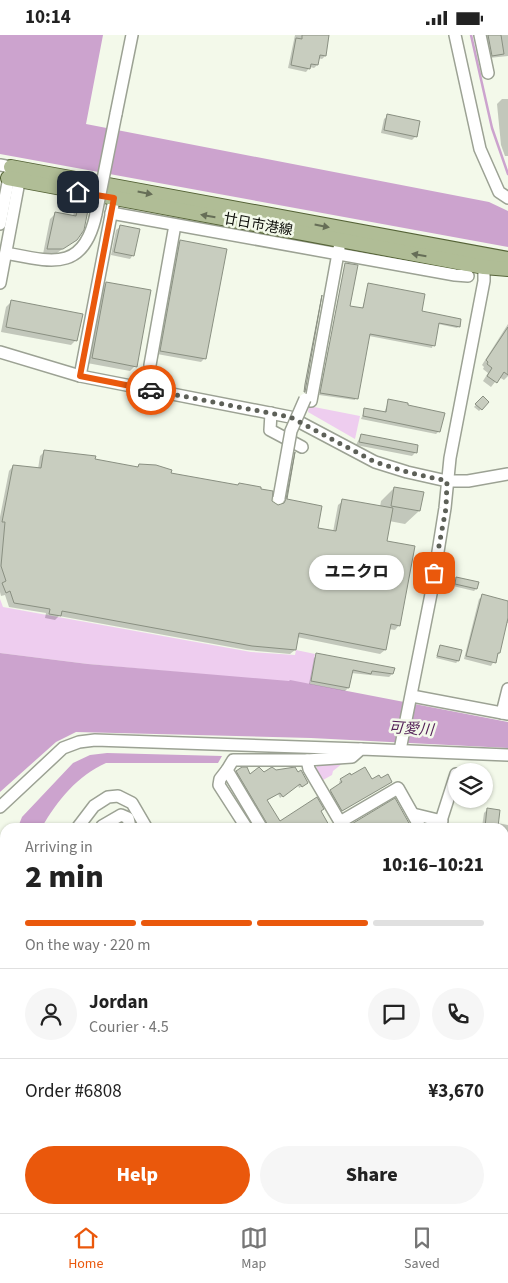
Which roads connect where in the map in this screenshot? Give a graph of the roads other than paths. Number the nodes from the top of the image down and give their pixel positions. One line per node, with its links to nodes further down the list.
1 (132, 35): 14 (street, bridge)
2 (455, 35): 7 (street)
3 (480, 35): 4 (street)
4 (488, 73)
5 (10, 173): 6 (main road, 廿日市港線); 10 (street); 14 (street)
6 (115, 193): 8 (street); 9 (main road, 廿日市港線)
7 (508, 198)
8 (112, 213): 11 (street); 22 (street)
9 (241, 216): 12 (street); 13 (main road, 廿日市港線)
10 (0, 223)
11 (175, 225): 12 (street); 21 (street)
12 (238, 236): 13 (street)
13 (341, 247): 16 (main road, 廿日市港線); 18 (street); 27 (street, bridge)
14 (6, 253): 19 (street)
15 (508, 259): 16 (main road, 廿日市港線)
16 (484, 261): 17 (main road, 廿日市港線); 26 (street)
17 (508, 269)
18 (468, 276)
19 (0, 283)
20 (0, 352): 22 (street)
21 (150, 365)
22 (80, 376): 23 (street)
23 (271, 413): 24 (street); 26 (street)
24 (302, 447)
25 (508, 474): 26 (street)
26 (447, 481): 29 (street)
27 (282, 498)
28 (508, 689): 30 (street)
29 (411, 699): 30 (street); 31 (street)
30 (505, 713)
31 (400, 748): 32 (street); 33 (street)
32 (361, 749): 35 (street); 39 (street)
33 (460, 754): 34 (street); 36 (street)
34 (508, 755)
35 (308, 760): 37 (street); 49 (street)
36 (459, 763)
37 (227, 769): 47 (street); 48 (street)
38 (448, 800): 53 (street)
39 (0, 807)
40 (92, 810): 42 (street); 43 (street); 46 (street)
41 (413, 814): 50 (street); 51 (street); 52 (street)
42 (81, 823)
43 (100, 823)
44 (108, 823): 45 (street)
45 (129, 823)
46 (144, 823)
47 (243, 823)
48 (259, 823)
49 (340, 823)
50 (344, 823)
51 (418, 823)
52 (437, 823)
53 (440, 823)

